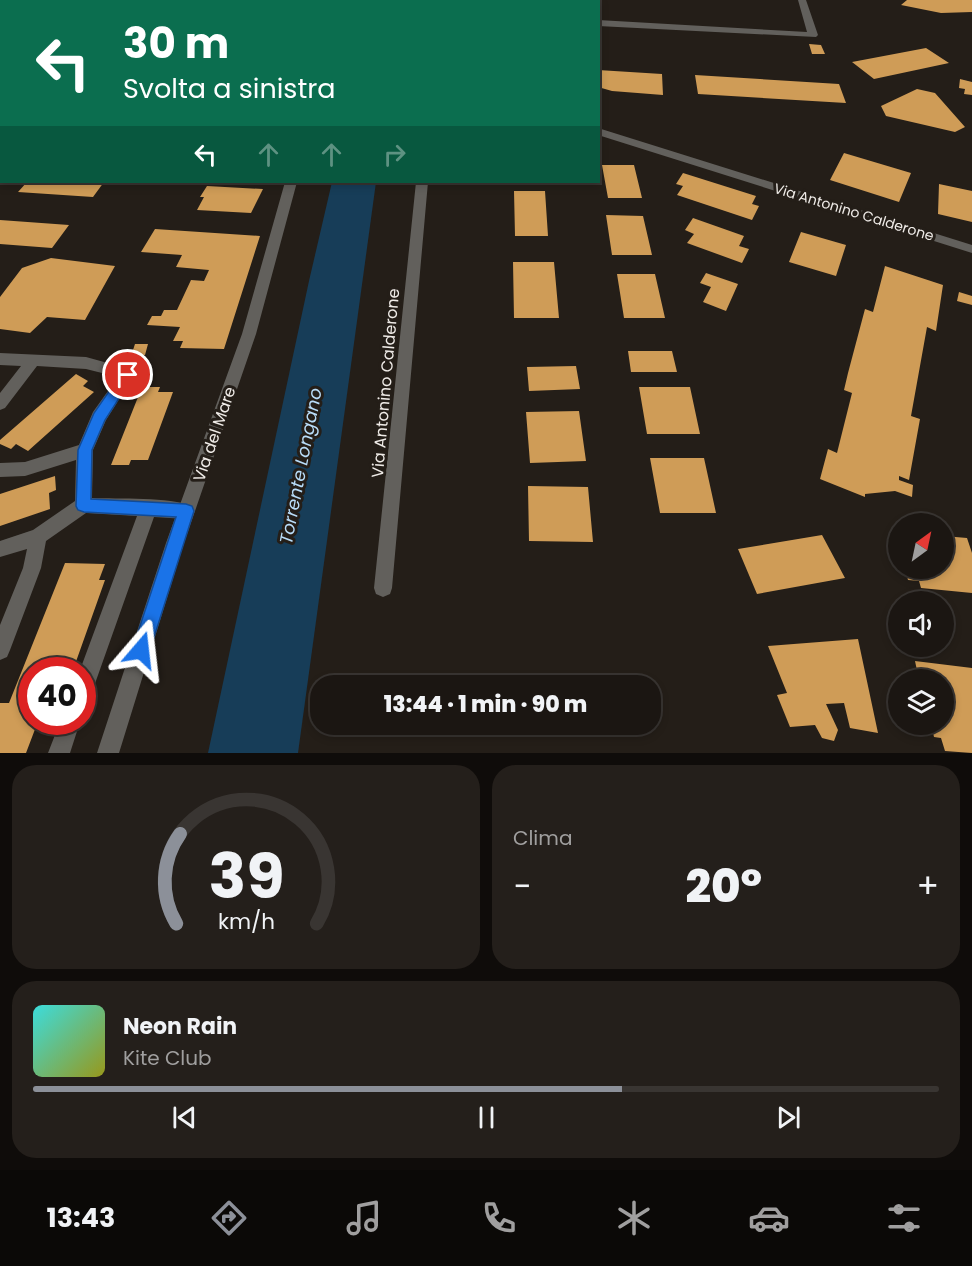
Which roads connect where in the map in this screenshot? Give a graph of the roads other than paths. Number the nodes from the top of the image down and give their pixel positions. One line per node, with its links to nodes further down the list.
1 (802, 0): 2 (street)
2 (600, 23)
3 (600, 132): 6 (street, Via Antonino Calderone)
4 (291, 183): 14 (street, Via del Mare)
5 (422, 183): 17 (street, Via Antonino Calderone)
6 (972, 249)
7 (0, 359): 8 (street)
8 (32, 362): 9 (street); 10 (street)
9 (0, 404)
10 (85, 450): 11 (street); 12 (street)
11 (0, 470)
12 (84, 506): 13 (street); 15 (street)
13 (149, 507): 14 (street); 19 (street)
14 (186, 511): 22 (street, Via del Mare)
15 (38, 537): 16 (street); 18 (street)
16 (0, 549)
17 (383, 588)
18 (0, 650)
19 (95, 657)
20 (65, 735): 21 (street)
21 (59, 753)
22 (108, 753)

